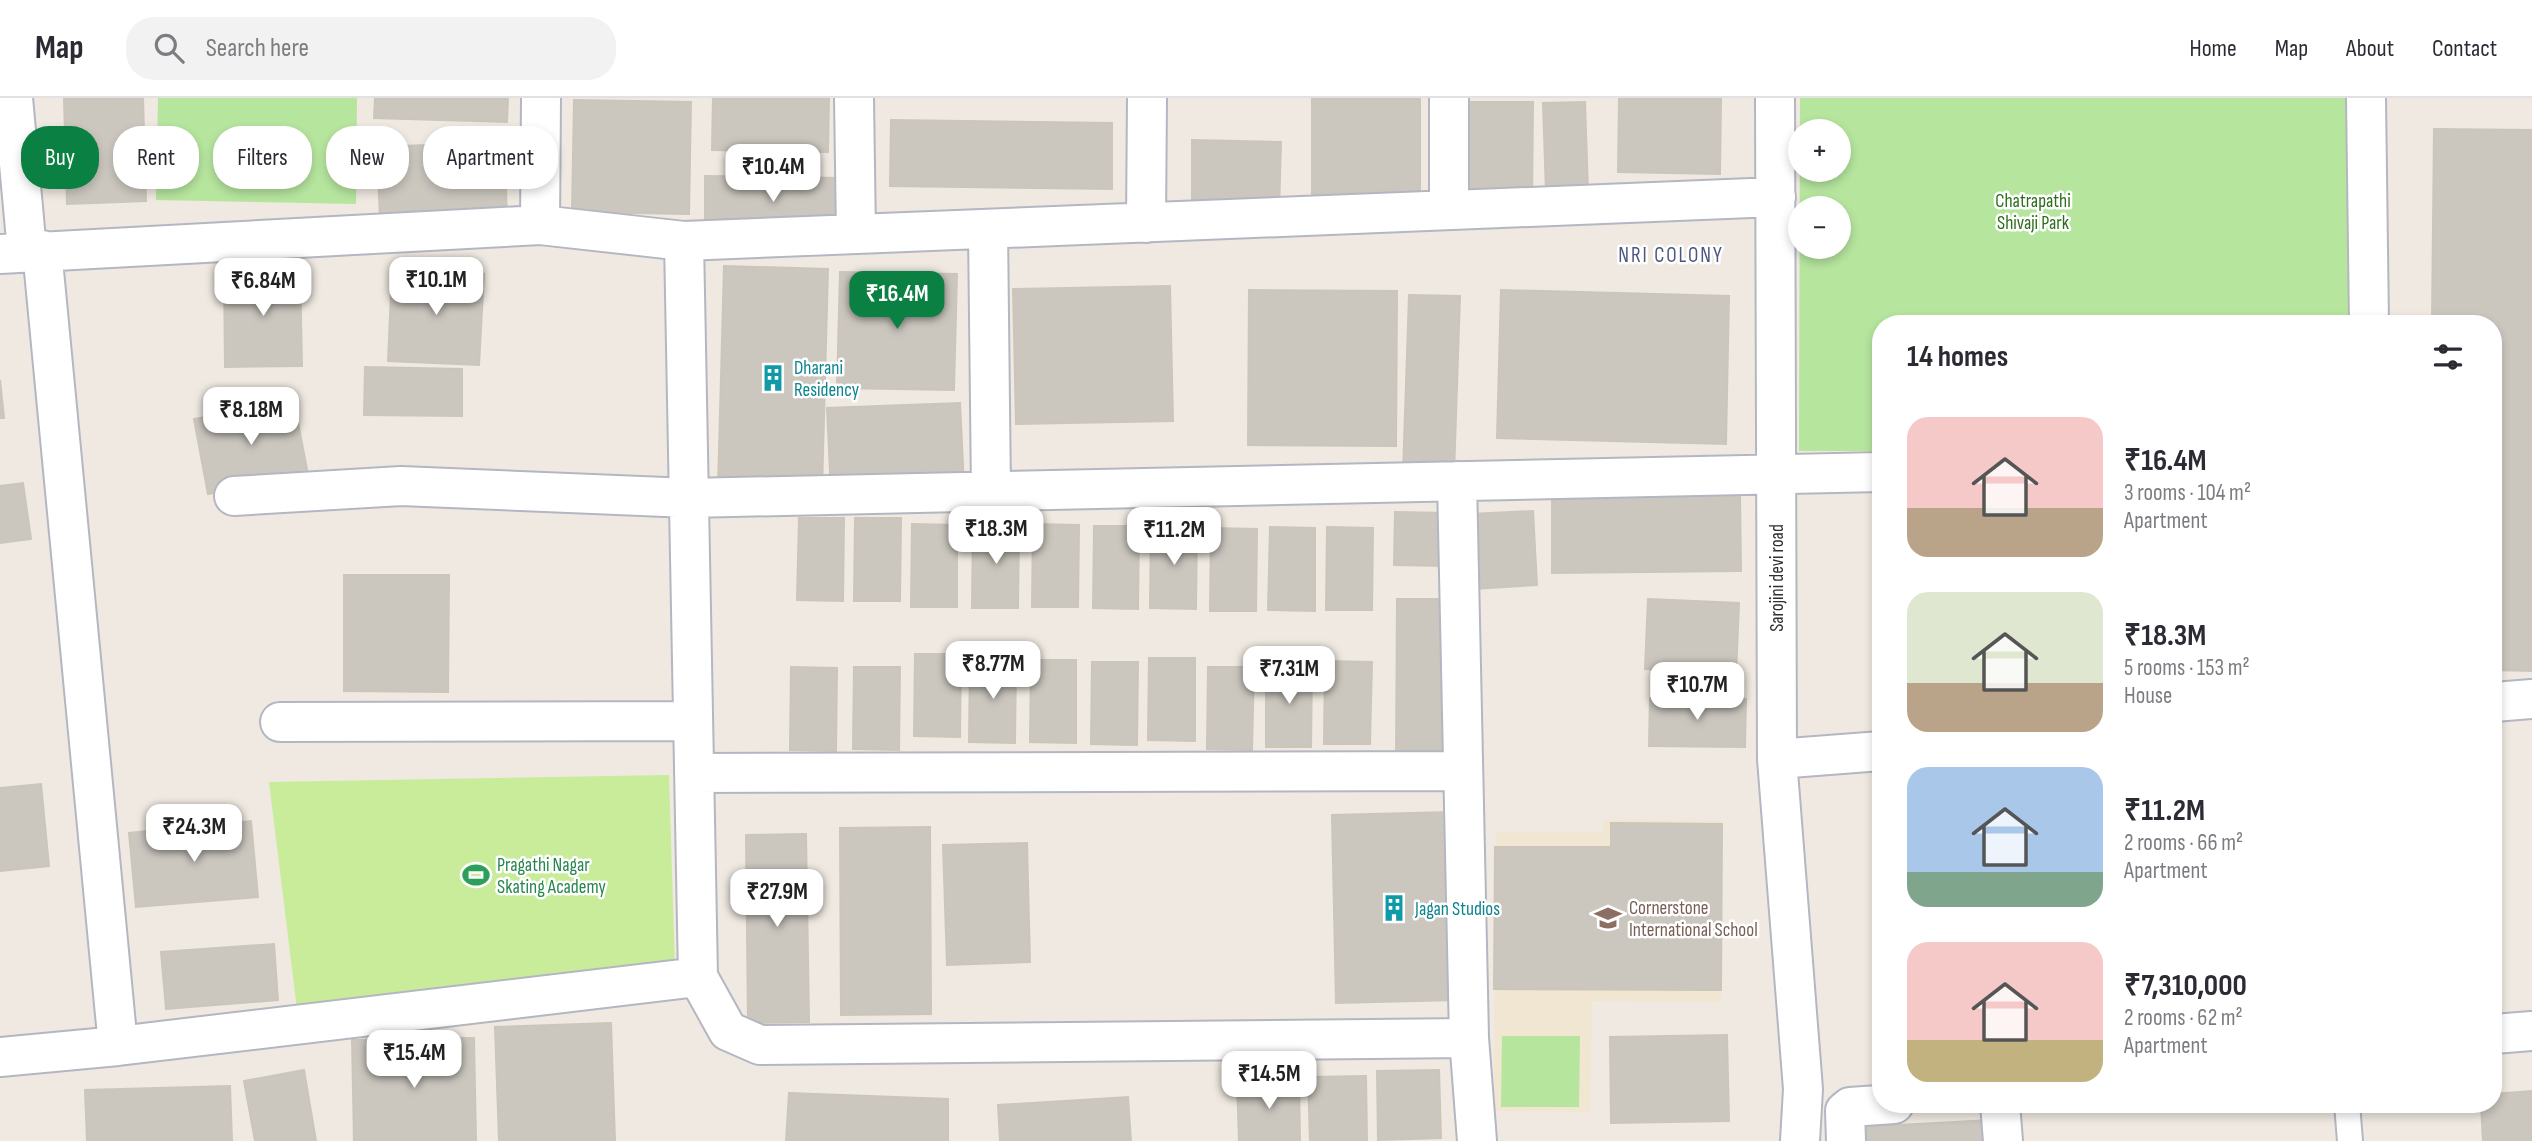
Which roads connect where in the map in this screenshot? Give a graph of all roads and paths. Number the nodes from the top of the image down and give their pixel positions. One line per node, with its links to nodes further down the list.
1 (13, 98): 15 (street)
2 (541, 98): 11 (street)
3 (854, 98): 13 (street)
4 (1147, 98): 10 (street)
5 (1449, 98): 9 (street)
6 (1775, 98): 8 (street, Sarojini devi road)
7 (2366, 98): 16 (street)
8 (1776, 197): 9 (street); 18 (street, Sarojini devi road)
9 (1449, 210): 10 (street)
10 (1146, 223): 12 (street)
11 (540, 225): 14 (street); 15 (street)
12 (988, 229): 13 (street); 20 (street)
13 (856, 234): 14 (street)
14 (684, 241): 22 (street)
15 (23, 252): 35 (street)
16 (2369, 315)
17 (1872, 472): 18 (street)
18 (1776, 474): 19 (street); 28 (street, Sarojini devi road)
19 (1457, 481): 20 (street); 29 (street)
20 (991, 491): 22 (street)
21 (234, 496): 22 (street)
22 (689, 498): 26 (street)
23 (2532, 699): 24 (street)
24 (2502, 701)
25 (280, 722): 26 (street)
26 (693, 722): 30 (street)
27 (1872, 752): 28 (street)
28 (1777, 759): 41 (street, Sarojini devi road)
29 (1463, 771): 30 (street); 34 (street)
30 (694, 773): 31 (street)
31 (698, 977): 34 (street); 35 (street)
32 (2532, 1031): 33 (street)
33 (2502, 1033)
34 (1469, 1038): 43 (street)
35 (118, 1046): 36 (street)
36 (0, 1057)
37 (1872, 1087): 41 (street)
38 (1872, 1106): 42 (street)
39 (2001, 1113): 44 (street)
40 (2348, 1113): 45 (lane)
41 (1801, 1117): 42 (street)
42 (1845, 1131)
43 (1477, 1141)
44 (2003, 1141)
45 (2350, 1141)

